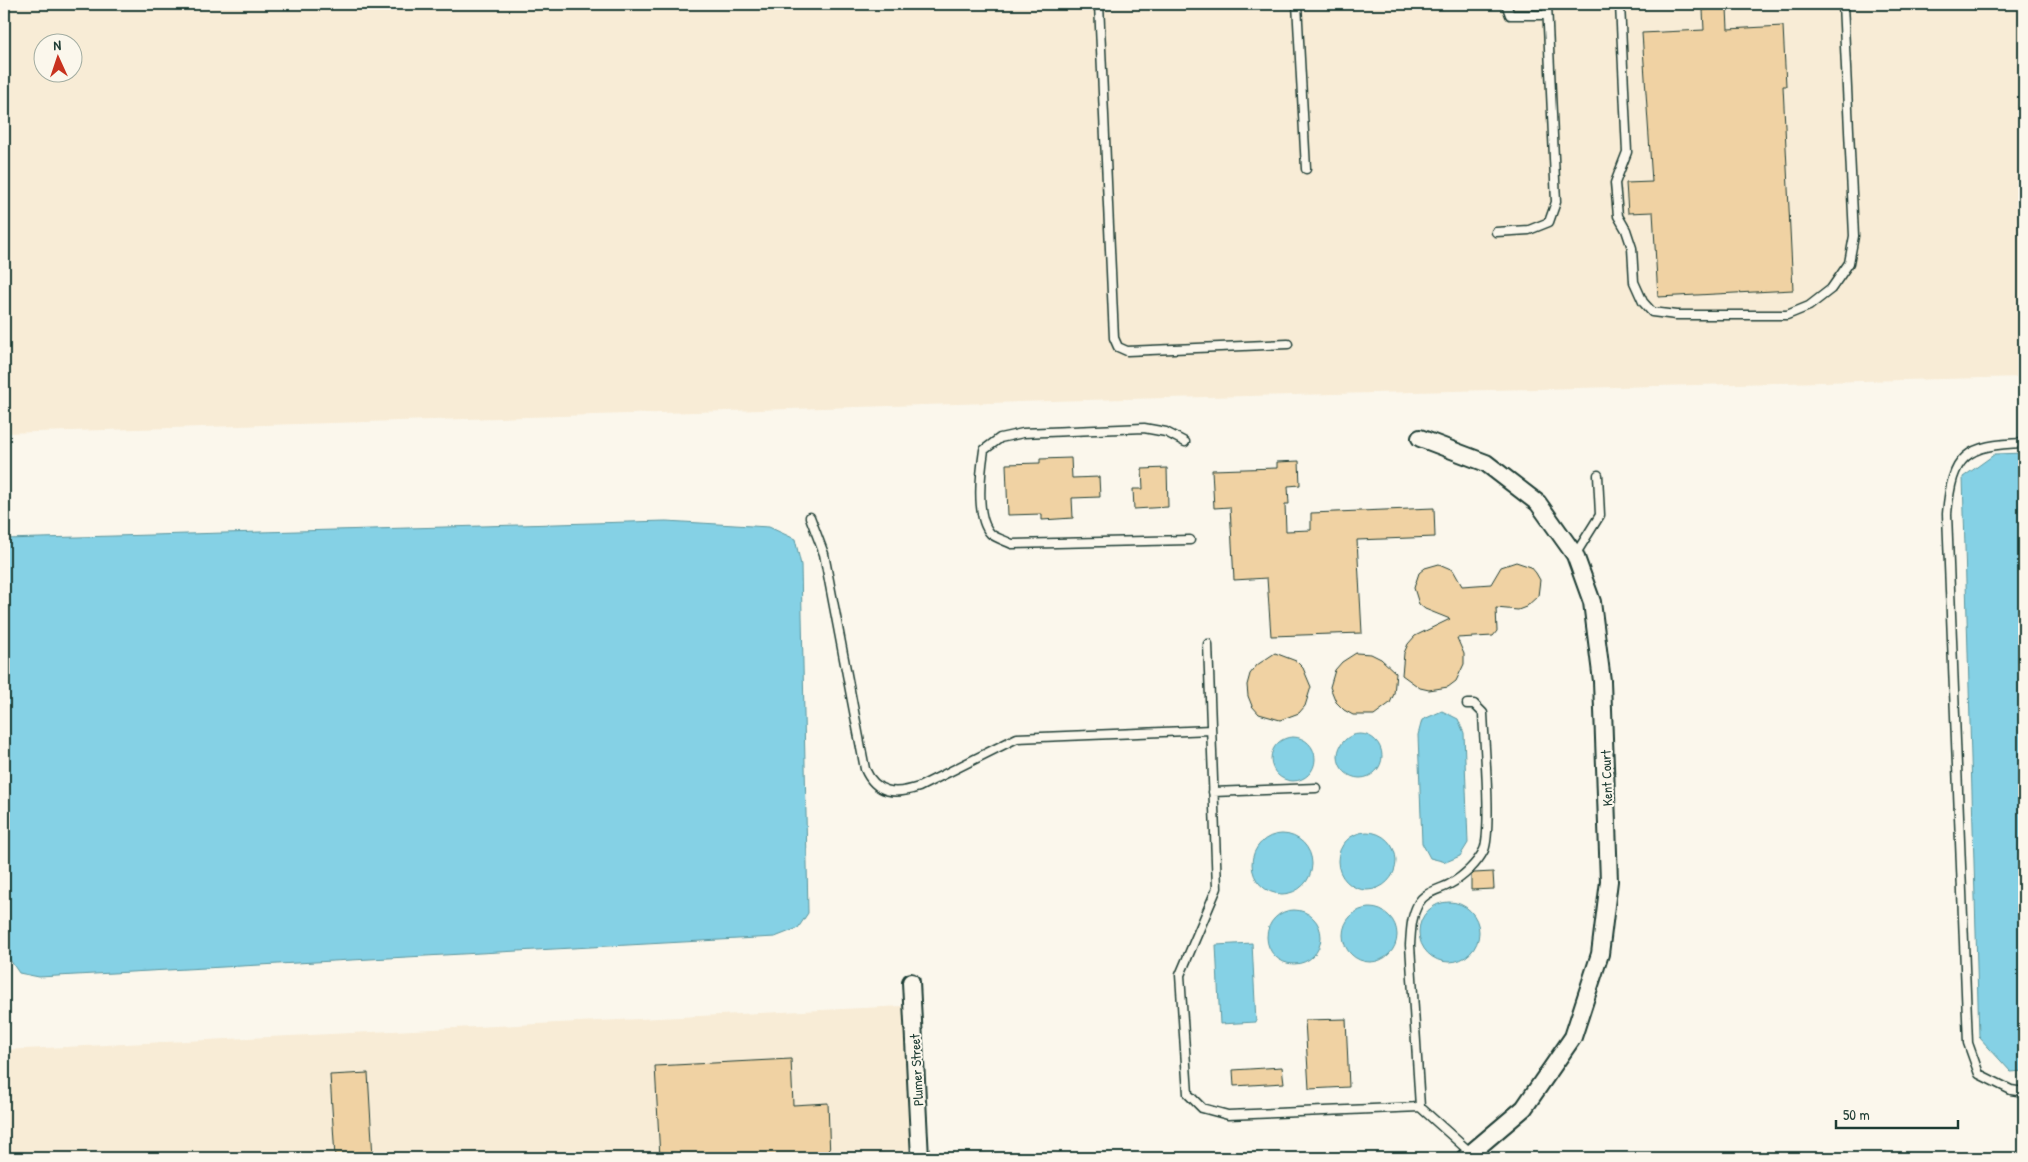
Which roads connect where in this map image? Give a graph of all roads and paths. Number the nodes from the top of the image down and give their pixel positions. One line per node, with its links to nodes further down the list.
1 (1100, 4): 10 (lane)
2 (1297, 4): 8 (lane)
3 (1506, 4): 7 (lane)
4 (1547, 4): 7 (lane)
5 (1620, 4): 6 (lane)
6 (1843, 4)
7 (1547, 15): 9 (lane)
8 (1306, 170)
9 (1496, 232)
10 (1288, 344)
11 (1420, 438): 17 (street, Kent Court)
12 (1185, 442): 16 (lane)
13 (2024, 443): 24 (lane)
14 (1598, 475): 17 (lane)
15 (810, 516): 20 (lane)
16 (1190, 540)
17 (1575, 555): 26 (street, Kent Court)
18 (1208, 644): 20 (lane)
19 (1467, 704): 25 (lane)
20 (1211, 730): 22 (lane)
21 (1316, 788): 22 (lane)
22 (1213, 792): 25 (lane)
23 (911, 982): 27 (street, Plumer Street)
24 (2024, 1092)
25 (1420, 1107): 26 (lane)
26 (1468, 1156): 28 (lane)
27 (920, 1158)
28 (1492, 1158)

